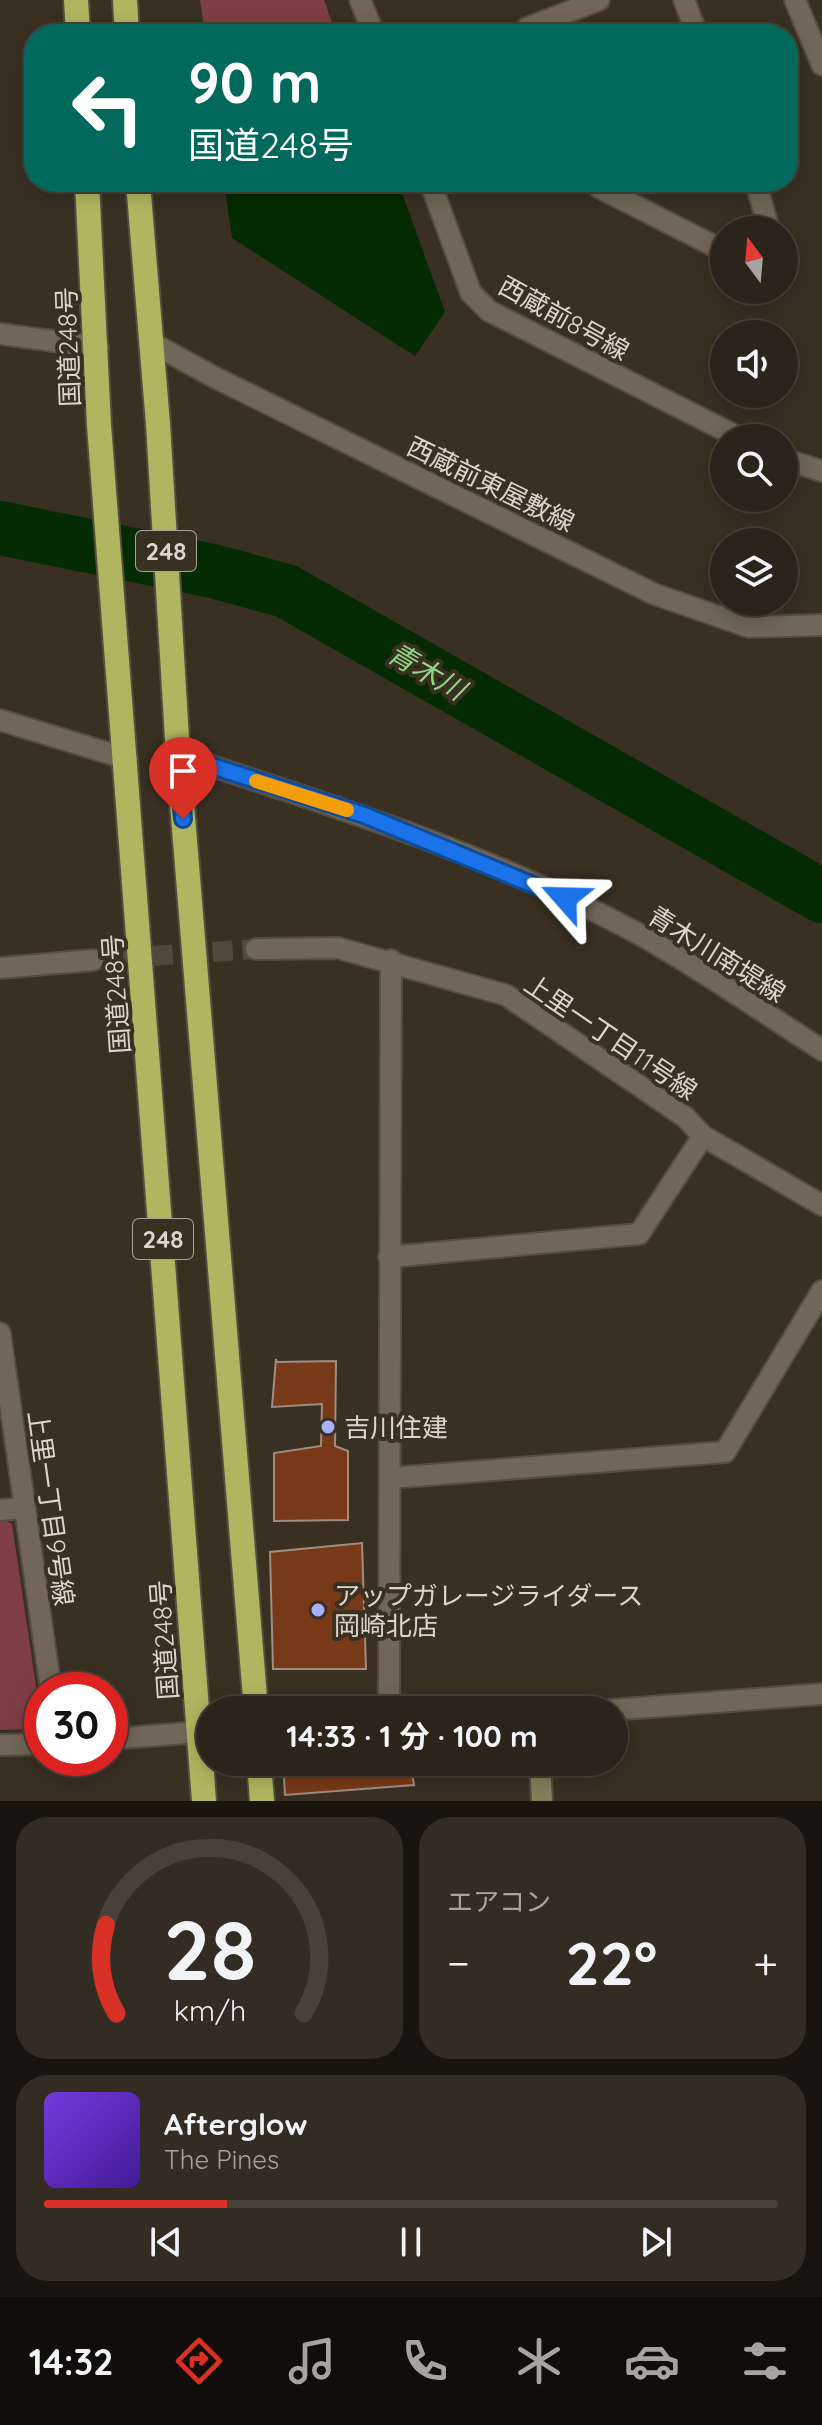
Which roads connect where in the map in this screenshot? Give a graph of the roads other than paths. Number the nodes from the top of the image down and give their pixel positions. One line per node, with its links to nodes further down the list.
1 (76, 0): 7 (highway)
2 (125, 0): 8 (highway)
3 (360, 0): 9 (street)
4 (599, 0): 10 (street)
5 (684, 0): 11 (street)
6 (795, 0): 12 (street)
7 (77, 24)
8 (126, 24)
9 (370, 24)
10 (542, 24)
11 (693, 24)
12 (822, 65)
13 (88, 192): 22 (highway, 国道248号 / 248)
14 (139, 192): 21 (highway, 248)
15 (434, 192): 23 (street, 西蔵前8号線)
16 (608, 192): 19 (street)
17 (759, 192): 18 (street)
18 (765, 216)
19 (710, 244)
20 (0, 334): 22 (street)
21 (150, 342): 26 (street, 西蔵前東屋敷線); 28 (highway, 248)
22 (98, 347): 29 (highway, 国道248号 / 248)
23 (712, 424)
24 (798, 463): 25 (street)
25 (822, 471)
26 (822, 625)
27 (0, 720): 29 (street)
28 (178, 755): 34 (street, 青木川南堤線); 46 (highway, 248)
29 (127, 759): 45 (highway, 国道248号 / 248)
30 (256, 949): 32 (street, 上里一丁目11号線)
31 (93, 960): 33 (street)
32 (391, 960): 35 (street, 上里一丁目11号線); 37 (street)
33 (0, 968)
34 (822, 1050)
35 (703, 1136): 36 (street, 上里一丁目11号線); 37 (street)
36 (822, 1205)
37 (389, 1257): 40 (street)
38 (822, 1291): 40 (street)
39 (0, 1333): 41 (street, 上里一丁目9号線)
40 (390, 1478): 47 (street)
41 (24, 1508): 42 (street); 43 (street, 上里一丁目9号線)
42 (0, 1510)
43 (48, 1672)
44 (822, 1694): 48 (street)
45 (196, 1696)
46 (255, 1696)
47 (389, 1696)
48 (628, 1709)
49 (196, 1732): 50 (street)
50 (128, 1738)
51 (24, 1744): 52 (street)
52 (0, 1745)
53 (202, 1776): 56 (highway, 国道248号 / 248)
54 (260, 1776): 57 (highway)
55 (541, 1776): 58 (street)
56 (204, 1801)
57 (262, 1801)
58 (542, 1801)

